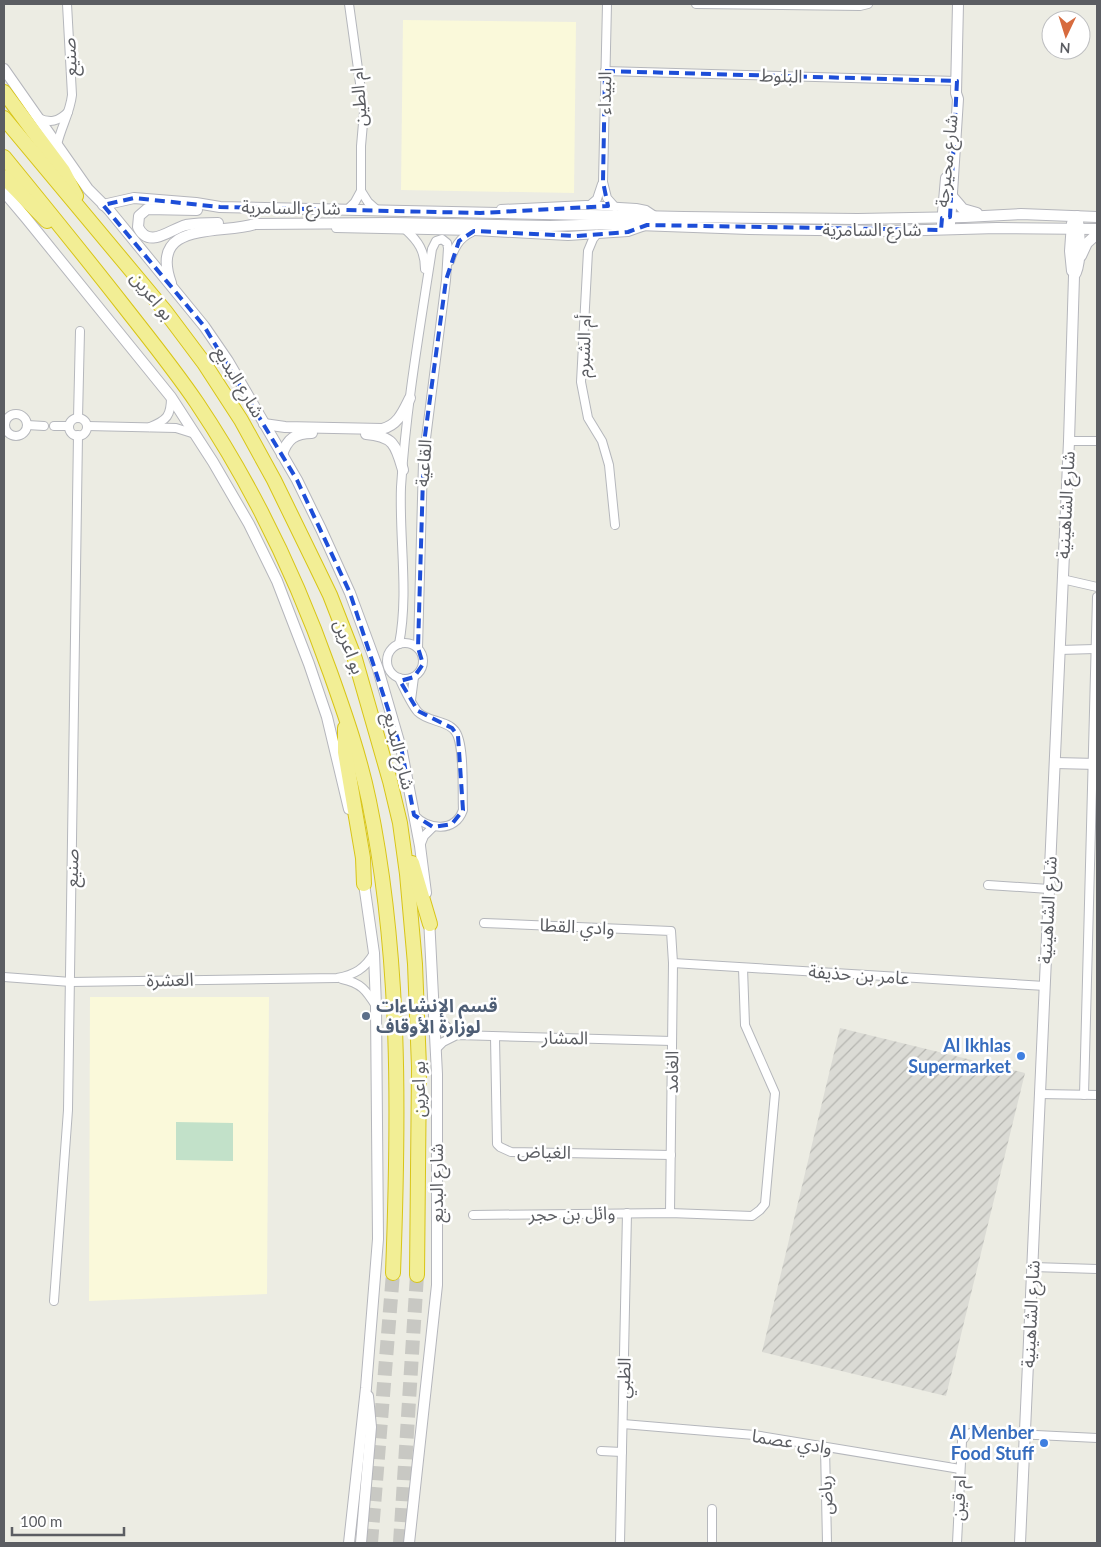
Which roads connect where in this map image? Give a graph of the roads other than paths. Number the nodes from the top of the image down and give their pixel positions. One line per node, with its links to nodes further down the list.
1 (67, 4): 11 (street, صنيع)
2 (349, 4): 18 (street, ام الطين)
3 (607, 4): 8 (street, البيداء)
4 (696, 4): 5 (street)
5 (868, 4)
6 (958, 4): 9 (street, شارع محيرجة)
7 (4, 69): 13 (street, شارع البديع)
8 (605, 71): 9 (street, البلوط); 17 (street, البيداء)
9 (957, 81): 20 (street, شارع محيرجة)
10 (4, 92): 28 (highway)
11 (69, 111): 13 (street); 14 (street, صنيع)
12 (4, 118): 28 (highway, بو اعرين)
13 (38, 118): 14 (street, شارع البديع)
14 (57, 144): 21 (street, شارع البديع)
15 (4, 156): 49 (highway, بو اعرين)
16 (4, 176): 49 (highway)
17 (603, 182): 22 (street, البيداء); 24 (street, البيداء)
18 (361, 191): 25 (street); 26 (street)
19 (5, 195): 58 (street)
20 (948, 198): 29 (street); 34 (street); 35 (street, شارع محيرجة)
21 (103, 205): 23 (street, شارع السامرية); 55 (street, شارع البديع)
22 (590, 206): 24 (street, شارع السامرية); 27 (street, شارع السامرية)
23 (220, 207): 25 (street, شارع السامرية); 36 (street)
24 (615, 207): 31 (street, شارع السامرية)
25 (348, 209): 26 (street, شارع السامرية)
26 (376, 210): 27 (street, شارع السامرية)
27 (480, 212): 31 (street, شارع السامرية)
28 (84, 213): 91 (highway, بو اعرين)
29 (998, 214): 30 (street, شارع السامرية); 35 (street, شارع السامرية)
30 (1077, 216): 32 (street, شارع السامرية); 41 (street, شارع الشاهينية)
31 (656, 217): 33 (street, شارع السامرية)
32 (1097, 217)
33 (749, 218): 34 (street, شارع السامرية); 40 (street)
34 (920, 218): 35 (street, شارع السامرية)
35 (946, 218): 44 (street, شارع محيرجة)
36 (255, 224): 37 (street, شارع السامرية); 55 (street, شارع السامرية)
37 (286, 224): 38 (street, شارع السامرية); 43 (street, شارع السامرية)
38 (647, 225): 40 (street, شارع السامرية); 46 (street, شارع السامرية)
39 (1045, 228): 41 (street, شارع السامرية); 44 (street, شارع السامرية); 51 (street)
40 (749, 229): 44 (street, شارع السامرية)
41 (1075, 229): 42 (street, شارع السامرية); 51 (street, شارع الشاهينية); 52 (street, شارع الشاهينية)
42 (1097, 229)
43 (406, 230): 45 (street, شارع السامرية); 56 (street, القاعية)
44 (945, 230)
45 (474, 231): 48 (street, شارع السامرية); 54 (street, القاعية)
46 (597, 234): 48 (street, شارع السامرية); 50 (street, أم الشبرم)
47 (1097, 234): 52 (street)
48 (576, 236): 50 (street)
49 (70, 238): 87 (highway, بو اعرين)
50 (588, 250): 75 (street, أم الشبرم)
51 (1070, 251): 53 (street, شارع الشاهينية)
52 (1078, 261): 53 (street, شارع الشاهينية)
53 (1074, 276): 71 (street, شارع الشاهينية)
54 (446, 280): 56 (street, القاعية); 81 (street, القاعية)
55 (173, 288): 62 (street, شارع البديع)
56 (426, 290): 59 (street, القاعية)
57 (80, 331): 60 (street)
58 (171, 397): 68 (street); 69 (street)
59 (410, 398): 62 (street); 74 (street, القاعية)
60 (78, 418): 66 (street); 67 (street)
61 (4, 424): 63 (street); 63 (street)
62 (264, 424): 73 (street, شارع البديع)
63 (27, 425): 64 (street)
64 (44, 426)
65 (54, 426): 66 (street)
66 (69, 426): 70 (street)
67 (87, 426): 68 (street); 70 (street)
68 (148, 428): 69 (street)
69 (194, 434): 94 (street)
70 (78, 435): 107 (street, صنيع)
71 (1069, 441): 72 (street); 76 (street, شارع الشاهينية)
72 (1097, 441)
73 (282, 455): 74 (street); 90 (street, شارع البديع)
74 (403, 470): 80 (street, القاعية)
75 (615, 526)
76 (1062, 579): 77 (street); 83 (street, شارع الشاهينية)
77 (1097, 587)
78 (1097, 597): 79 (street)
79 (1097, 614): 82 (street)
80 (399, 644): 81 (street); 85 (street)
81 (418, 648): 84 (street)
82 (1095, 649): 83 (street); 89 (street)
83 (1059, 650): 88 (street, شارع الشاهينية)
84 (414, 677): 85 (street); 86 (street)
85 (398, 678): 86 (street)
86 (411, 700): 92 (street)
87 (346, 717): 94 (highway); 124 (highway, بو اعرين)
88 (1055, 763): 89 (street); 96 (street, شارع الشاهينية)
89 (1095, 764): 97 (street)
90 (414, 814): 92 (street); 93 (street, شارع البديع)
91 (400, 823): 100 (highway); 125 (highway, بو اعرين)
92 (432, 827): 93 (street)
93 (420, 846): 100 (street, شارع البديع)
94 (364, 884): 102 (street)
95 (988, 885): 96 (street)
96 (1049, 889): 108 (street, شارع الشاهينية)
97 (1088, 894): 98 (street); 116 (street)
98 (1097, 894)
99 (484, 923): 101 (street, وادي القطا)
100 (430, 924): 109 (street, شارع البديع)
101 (671, 932): 103 (street, الغامد)
102 (374, 953): 106 (street, العشرة); 110 (street)
103 (673, 963): 104 (street, عامر بن حذيفة); 113 (street, الغامد)
104 (743, 968): 108 (street, عامر بن حذيفة); 120 (street, وائل بن حجر)
105 (4, 977): 107 (street, العشرة)
106 (337, 978): 107 (street, العشرة); 110 (street, العشرة)
107 (71, 982): 126 (street, صنيع)
108 (1045, 986): 115 (street, شارع الشاهينية)
109 (435, 1006): 111 (street); 114 (street, شارع البديع)
110 (376, 1007): 127 (street)
111 (457, 1035): 112 (street, المشار); 114 (street)
112 (494, 1036): 113 (street, المشار); 118 (street, الغياض)
113 (672, 1041): 118 (street, الغامد)
114 (436, 1049): 138 (street, شارع البديع)
115 (1040, 1094): 116 (street); 122 (street, شارع الشاهينية)
116 (1084, 1095): 117 (street)
117 (1097, 1095)
118 (671, 1156): 120 (street, الغامد)
119 (627, 1213): 120 (street, وائل بن حجر); 121 (street, وائل بن حجر); 128 (street, الظبي)
120 (670, 1213)
121 (473, 1215)
122 (1033, 1267): 123 (street); 129 (street, شارع الشاهينية)
123 (1097, 1269)
124 (393, 1273)
125 (417, 1275)
126 (54, 1301)
127 (366, 1388): 136 (street); 137 (street)
128 (623, 1424): 131 (street, وادي عصما); 133 (street, الظبي)
129 (1026, 1433): 130 (street, ام قين); 134 (street, ام قين); 143 (street, شارع الشاهينية)
130 (1097, 1438)
131 (825, 1448): 134 (street, وادي عصما); 141 (street, رباض)
132 (601, 1451): 133 (street)
133 (622, 1452): 139 (street, الظبي)
134 (960, 1468): 142 (street, ام قين)
135 (712, 1509): 140 (street)
136 (349, 1543)
137 (362, 1543)
138 (409, 1543)
139 (620, 1543)
140 (712, 1543)
141 (828, 1543)
142 (957, 1543)
143 (1020, 1543)

